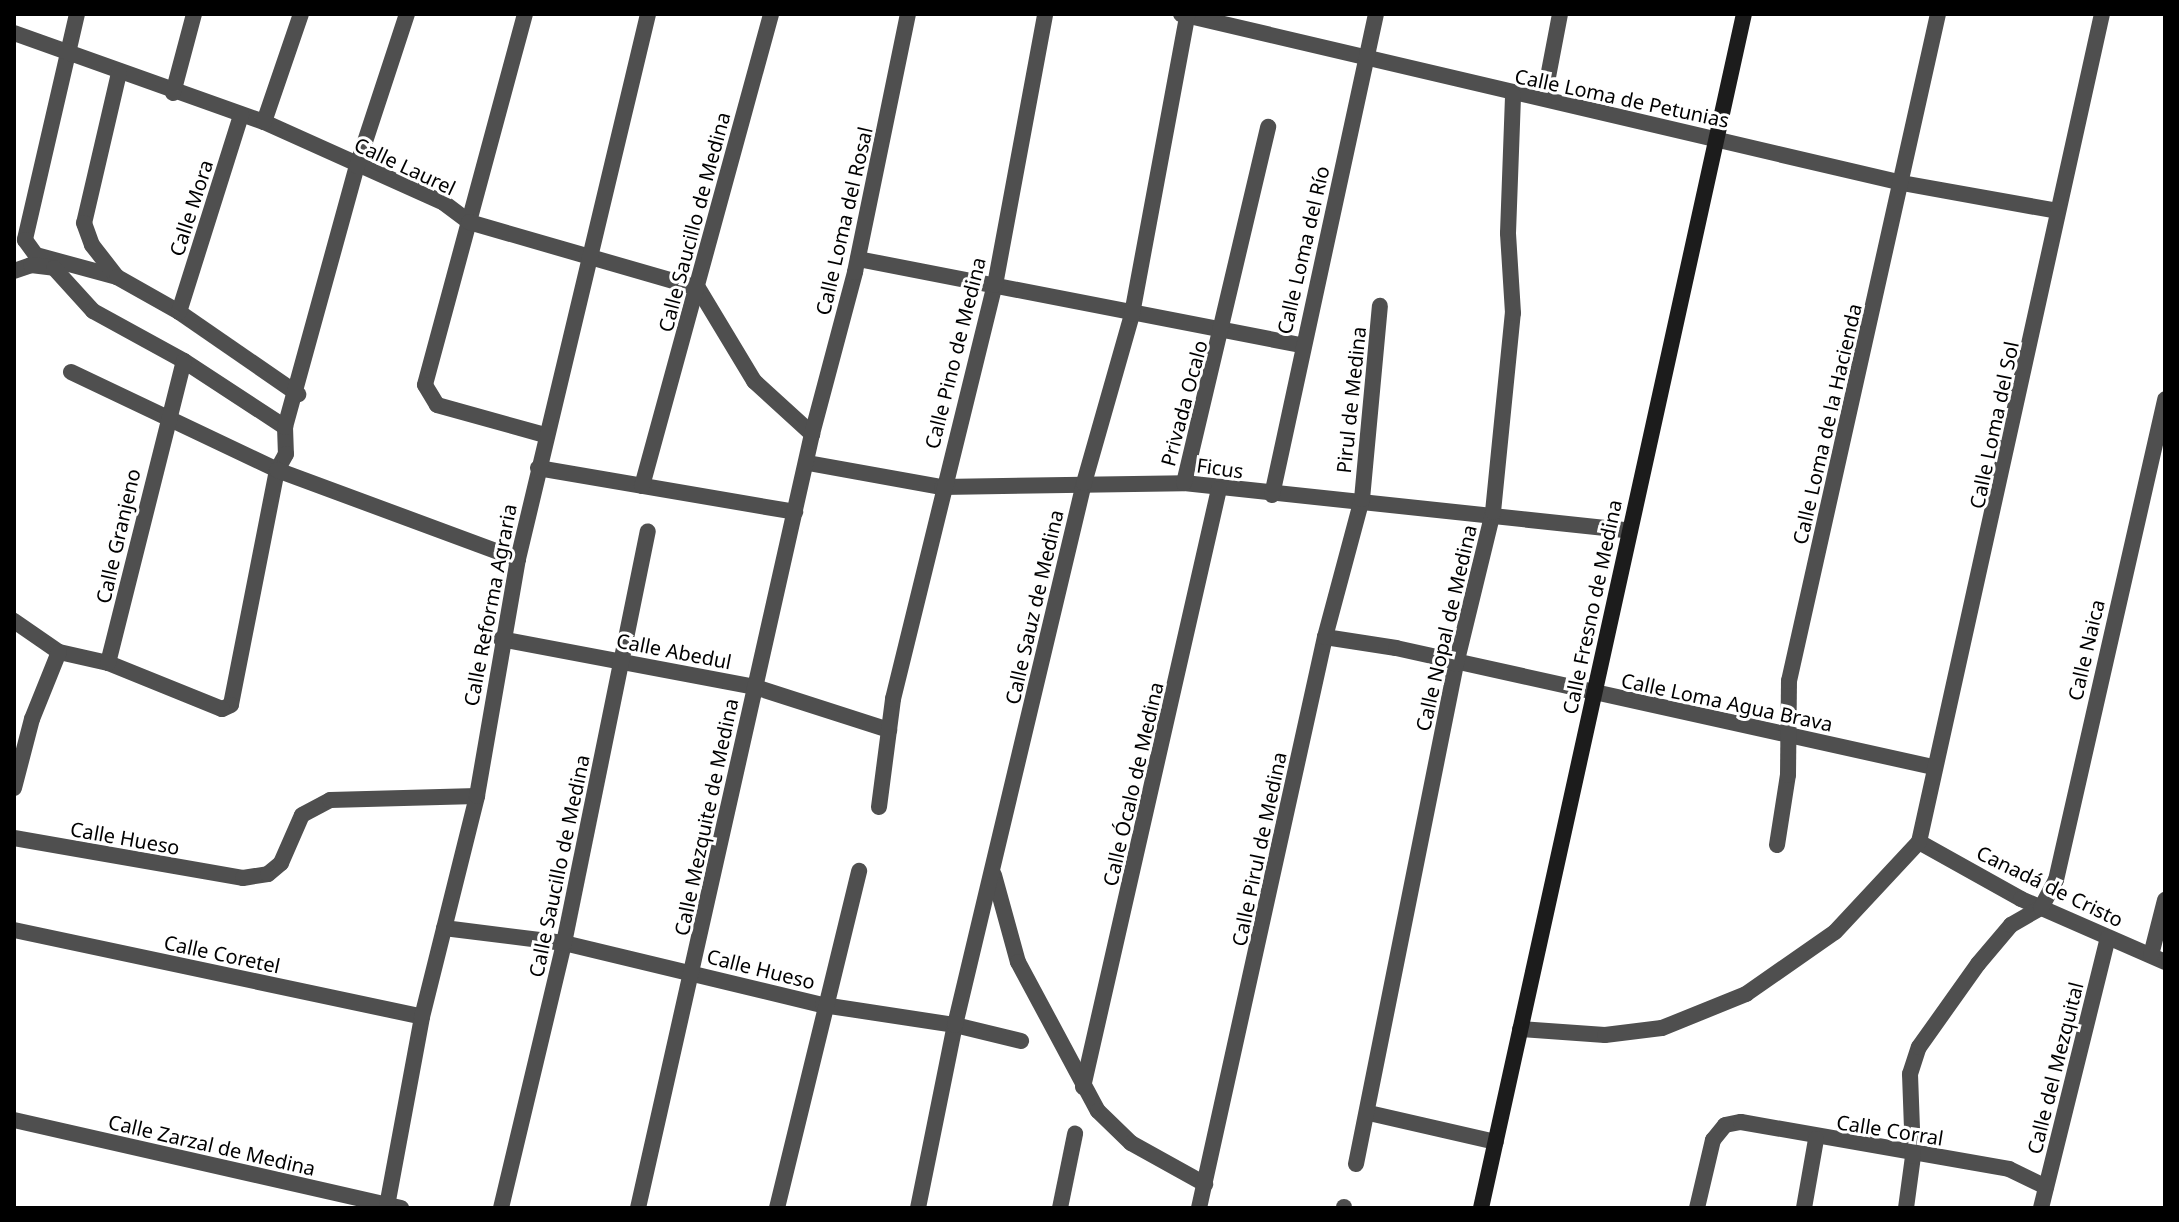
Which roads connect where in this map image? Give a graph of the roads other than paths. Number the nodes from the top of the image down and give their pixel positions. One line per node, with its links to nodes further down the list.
1 (77, 14): 18 (street)
2 (194, 14): 21 (street)
3 (301, 14): 25 (street)
4 (407, 14): 28 (street)
5 (525, 14): 31 (street)
6 (648, 14): 32 (street, Calle Reforma Agraria)
7 (771, 14): 38 (street, Calle Saucillo de Medina)
8 (908, 14): 33 (street, Calle Loma del Rosal)
9 (1045, 14): 37 (street, Calle Pino de Medina)
10 (1376, 14): 19 (street, Calle Loma del Río)
11 (1560, 14): 23 (street)
12 (1744, 14): 27 (street, Calle Fresno de Medina)
13 (1938, 14): 29 (street, Calle Loma de la Hacienda)
14 (2102, 14): 30 (street, Calle Loma del Sol)
15 (1184, 15): 16 (street, Calle Loma de Petunias); 41 (street, Calle Sauz de Medina)
16 (1241, 21): 19 (street, Calle Loma de Petunias)
17 (14, 33): 18 (street, Calle Laurel)
18 (69, 54): 20 (street, Calle Laurel); 34 (street)
19 (1366, 60): 22 (street, Calle Loma de Petunias); 43 (street, Calle Loma del Río)
20 (119, 73): 21 (street, Calle Laurel); 36 (street)
21 (173, 93): 24 (street, Calle Laurel)
22 (1513, 95): 23 (street, Calle Loma de Petunias); 63 (street, Calle Nopal de Medina)
23 (1544, 98): 27 (street, Calle Loma de Petunias)
24 (241, 115): 25 (street, Calle Laurel); 40 (street, Calle Mora)
25 (264, 122): 28 (street, Calle Laurel)
26 (1268, 127): 42 (street, Privada Ocalo)
27 (1717, 140): 29 (street, Calle Loma de Petunias); 64 (street, Calle Fresno de Medina)
28 (357, 166): 31 (street, Calle Laurel); 46 (street)
29 (1902, 183): 30 (street, Calle Loma de Petunias); 77 (street, Calle Loma de la Hacienda)
30 (2058, 211): 78 (street, Calle Loma del Sol)
31 (469, 222): 32 (street, Calle Laurel); 51 (street)
32 (590, 259): 38 (street, Calle Laurel); 51 (street, Calle Reforma Agraria)
33 (858, 259): 37 (street); 50 (street, Calle Loma del Rosal)
34 (45, 261): 35 (street); 36 (street); 44 (street)
35 (14, 271)
36 (117, 277): 40 (street)
37 (995, 285): 41 (street); 58 (street, Calle Pino de Medina)
38 (698, 288): 50 (street); 57 (street, Calle Saucillo de Medina)
39 (1380, 306): 61 (street, Pirul de Medina)
40 (179, 312): 46 (street)
41 (1132, 314): 42 (street); 55 (street, Calle Sauz de Medina)
42 (1223, 333): 43 (street); 56 (street, Privada Ocalo)
43 (1302, 345): 60 (street, Calle Loma del Río)
44 (184, 361): 48 (street, Calle Granjeno); 49 (street)
45 (71, 372): 48 (street)
46 (298, 394): 49 (street)
47 (2165, 399): 88 (street, Calle Naica)
48 (166, 418): 54 (street); 72 (street, Calle Granjeno)
49 (285, 427): 54 (street)
50 (812, 434): 52 (street, Calle Mezquite de Medina)
51 (545, 435): 53 (street, Calle Reforma Agraria)
52 (808, 463): 58 (street, Ficus); 62 (street, Calle Mezquite de Medina)
53 (538, 468): 57 (street); 66 (street, Calle Reforma Agraria)
54 (277, 470): 66 (street); 72 (street)
55 (1084, 483): 56 (street, Ficus); 58 (street, Ficus); 85 (street, Calle Sauz de Medina)
56 (1184, 483): 59 (street, Ficus)
57 (642, 486): 62 (street)
58 (942, 487): 76 (street, Calle Pino de Medina)
59 (1219, 489): 60 (street, Ficus); 100 (street, Calle Ócalo de Medina)
60 (1272, 495): 61 (street, Ficus)
61 (1362, 499): 63 (street, Ficus); 68 (street, Calle Pirul de Medina)
62 (795, 512): 74 (street, Calle Mezquite de Medina)
63 (1493, 512): 64 (street, Ficus); 73 (street, Calle Nopal de Medina)
64 (1627, 530): 75 (street, Calle Fresno de Medina)
65 (648, 531): 71 (street, Calle Saucillo de Medina)
66 (518, 559): 69 (street, Calle Reforma Agraria)
67 (14, 621): 70 (street)
68 (1325, 637): 73 (street, Calle Loma Agua Brava); 108 (street, Calle Pirul de Medina)
69 (501, 639): 71 (street, Calle Abedul); 80 (street, Calle Reforma Agraria)
70 (59, 652): 72 (street); 79 (street)
71 (623, 662): 74 (street, Calle Abedul); 92 (street, Calle Saucillo de Medina)
72 (108, 663)
73 (1456, 664): 75 (street, Calle Loma Agua Brava); 101 (street, Calle Nopal de Medina)
74 (755, 687): 76 (street, Calle Abedul); 94 (street, Calle Mezquite de Medina)
75 (1595, 694): 77 (street, Calle Loma Agua Brava); 98 (street, Calle Fresno de Medina)
76 (889, 730): 81 (street, Calle Pino de Medina)
77 (1787, 736): 78 (street, Calle Loma Agua Brava); 84 (street, Calle Loma de la Hacienda)
78 (1933, 767): 83 (street, Calle Loma del Sol)
79 (14, 788)
80 (477, 796): 82 (street, Calle Hueso); 89 (street, Calle Reforma Agraria)
81 (879, 807)
82 (14, 838)
83 (1919, 842): 88 (street, Canadá de Cristo); 98 (street)
84 (1777, 845)
85 (993, 868): 97 (street, Calle Sauz de Medina); 100 (street)
86 (859, 871): 95 (street)
87 (2165, 900): 93 (street)
88 (2041, 908): 91 (street, Canadá de Cristo); 106 (street)
89 (444, 928): 92 (street, Calle Hueso); 96 (street, Calle Reforma Agraria)
90 (14, 930): 96 (street, Calle Coretel)
91 (2108, 938): 93 (street, Canadá de Cristo); 109 (street, Calle del Mezquital)
92 (564, 943): 94 (street, Calle Hueso); 111 (street, Calle Saucillo de Medina)
93 (2158, 958)
94 (693, 973): 95 (street, Calle Hueso); 112 (street, Calle Mezquite de Medina)
95 (823, 1005): 97 (street, Calle Hueso); 113 (street)
96 (422, 1017): 110 (street, Calle Reforma Agraria)
97 (955, 1025): 99 (street, Calle Hueso); 114 (street, Calle Sauz de Medina)
98 (1520, 1029): 105 (street, Calle Fresno de Medina)
99 (1021, 1041)
100 (1083, 1087): 108 (street)
101 (1369, 1113): 105 (street); 107 (street, Calle Nopal de Medina)
102 (14, 1120): 110 (street, Calle Zarzal de Medina)
103 (1075, 1134): 115 (street)
104 (1816, 1139): 106 (street, Calle Corral); 118 (street, Calle Corral); 119 (street)
105 (1496, 1142): 117 (street, Calle Fresno de Medina)
106 (1913, 1156): 109 (street, Calle Corral); 120 (street)
107 (1356, 1164)
108 (1205, 1184): 116 (street, Calle Pirul de Medina)
109 (2046, 1187): 121 (street, Calle del Mezquital)
110 (394, 1207)
111 (501, 1208)
112 (638, 1208)
113 (777, 1208)
114 (918, 1208)
115 (1060, 1208)
116 (1199, 1208)
117 (1481, 1208)
118 (1697, 1208)
119 (1804, 1208)
120 (1906, 1208)
121 (2041, 1208)

